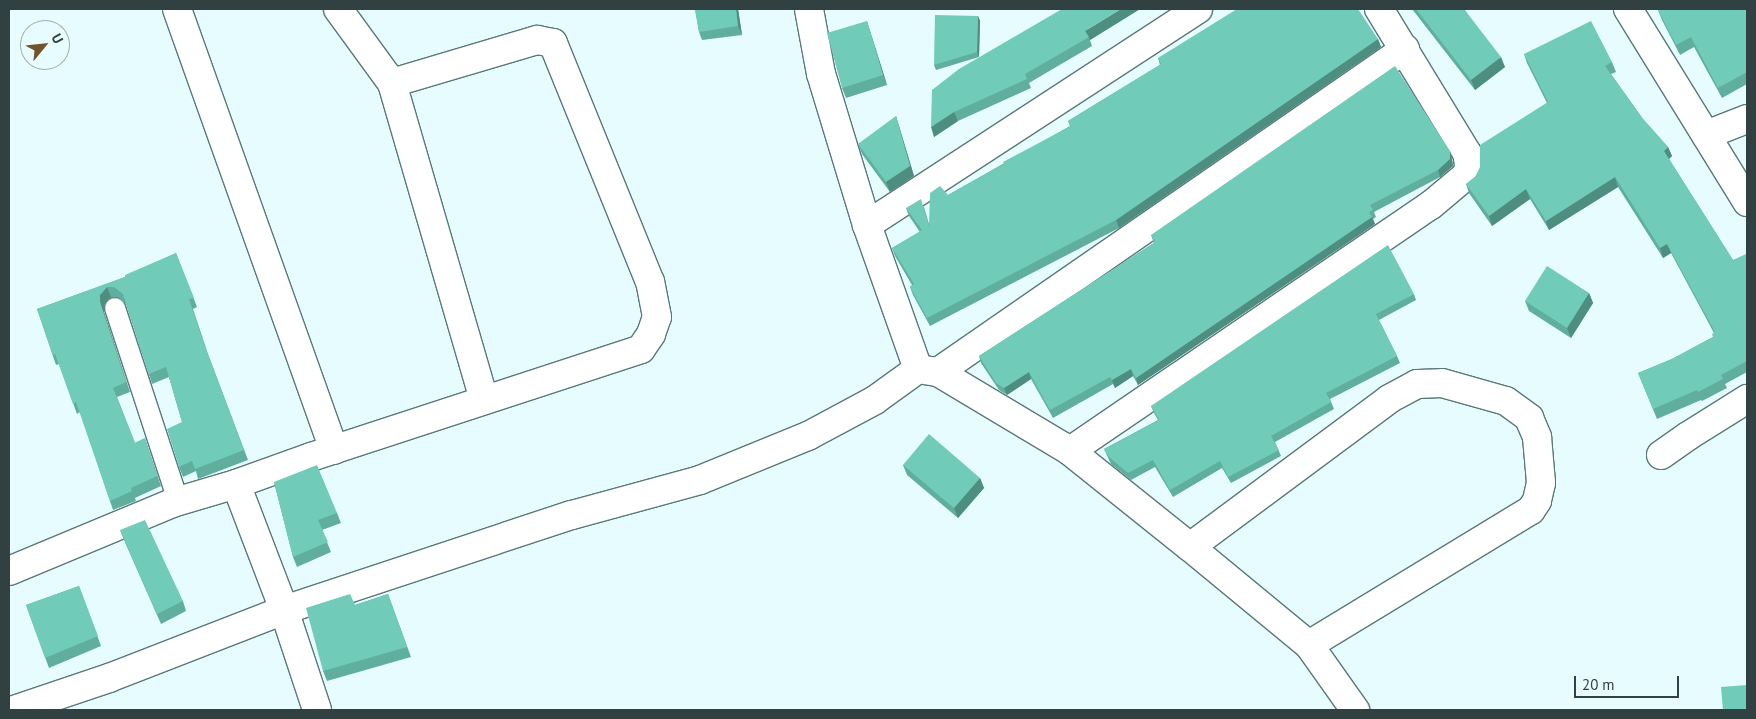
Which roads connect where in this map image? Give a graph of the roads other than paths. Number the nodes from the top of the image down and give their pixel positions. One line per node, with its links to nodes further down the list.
1 (177, 9): 17 (street)
2 (338, 9): 8 (street)
3 (809, 9): 12 (street)
4 (1198, 9): 12 (street)
5 (1379, 9): 7 (street)
6 (1628, 9): 10 (street)
7 (1405, 49): 14 (street); 18 (street)
8 (392, 83): 15 (street); 15 (street)
9 (1747, 119): 10 (street)
10 (1706, 135): 11 (street)
11 (1747, 202)
12 (867, 225): 14 (street)
13 (115, 308): 21 (lane)
14 (928, 370): 18 (street); 24 (street)
15 (484, 400): 17 (street)
16 (1747, 400): 19 (street)
17 (334, 450): 20 (street)
18 (1070, 451): 22 (street)
19 (1661, 455)
20 (236, 484): 21 (street); 24 (street)
21 (178, 501): 23 (street)
22 (1190, 548): 25 (street); 25 (street)
23 (9, 572)
24 (284, 610): 26 (street); 27 (street)
25 (1309, 645): 28 (street)
26 (14, 710)
27 (317, 710)
28 (1355, 710)

